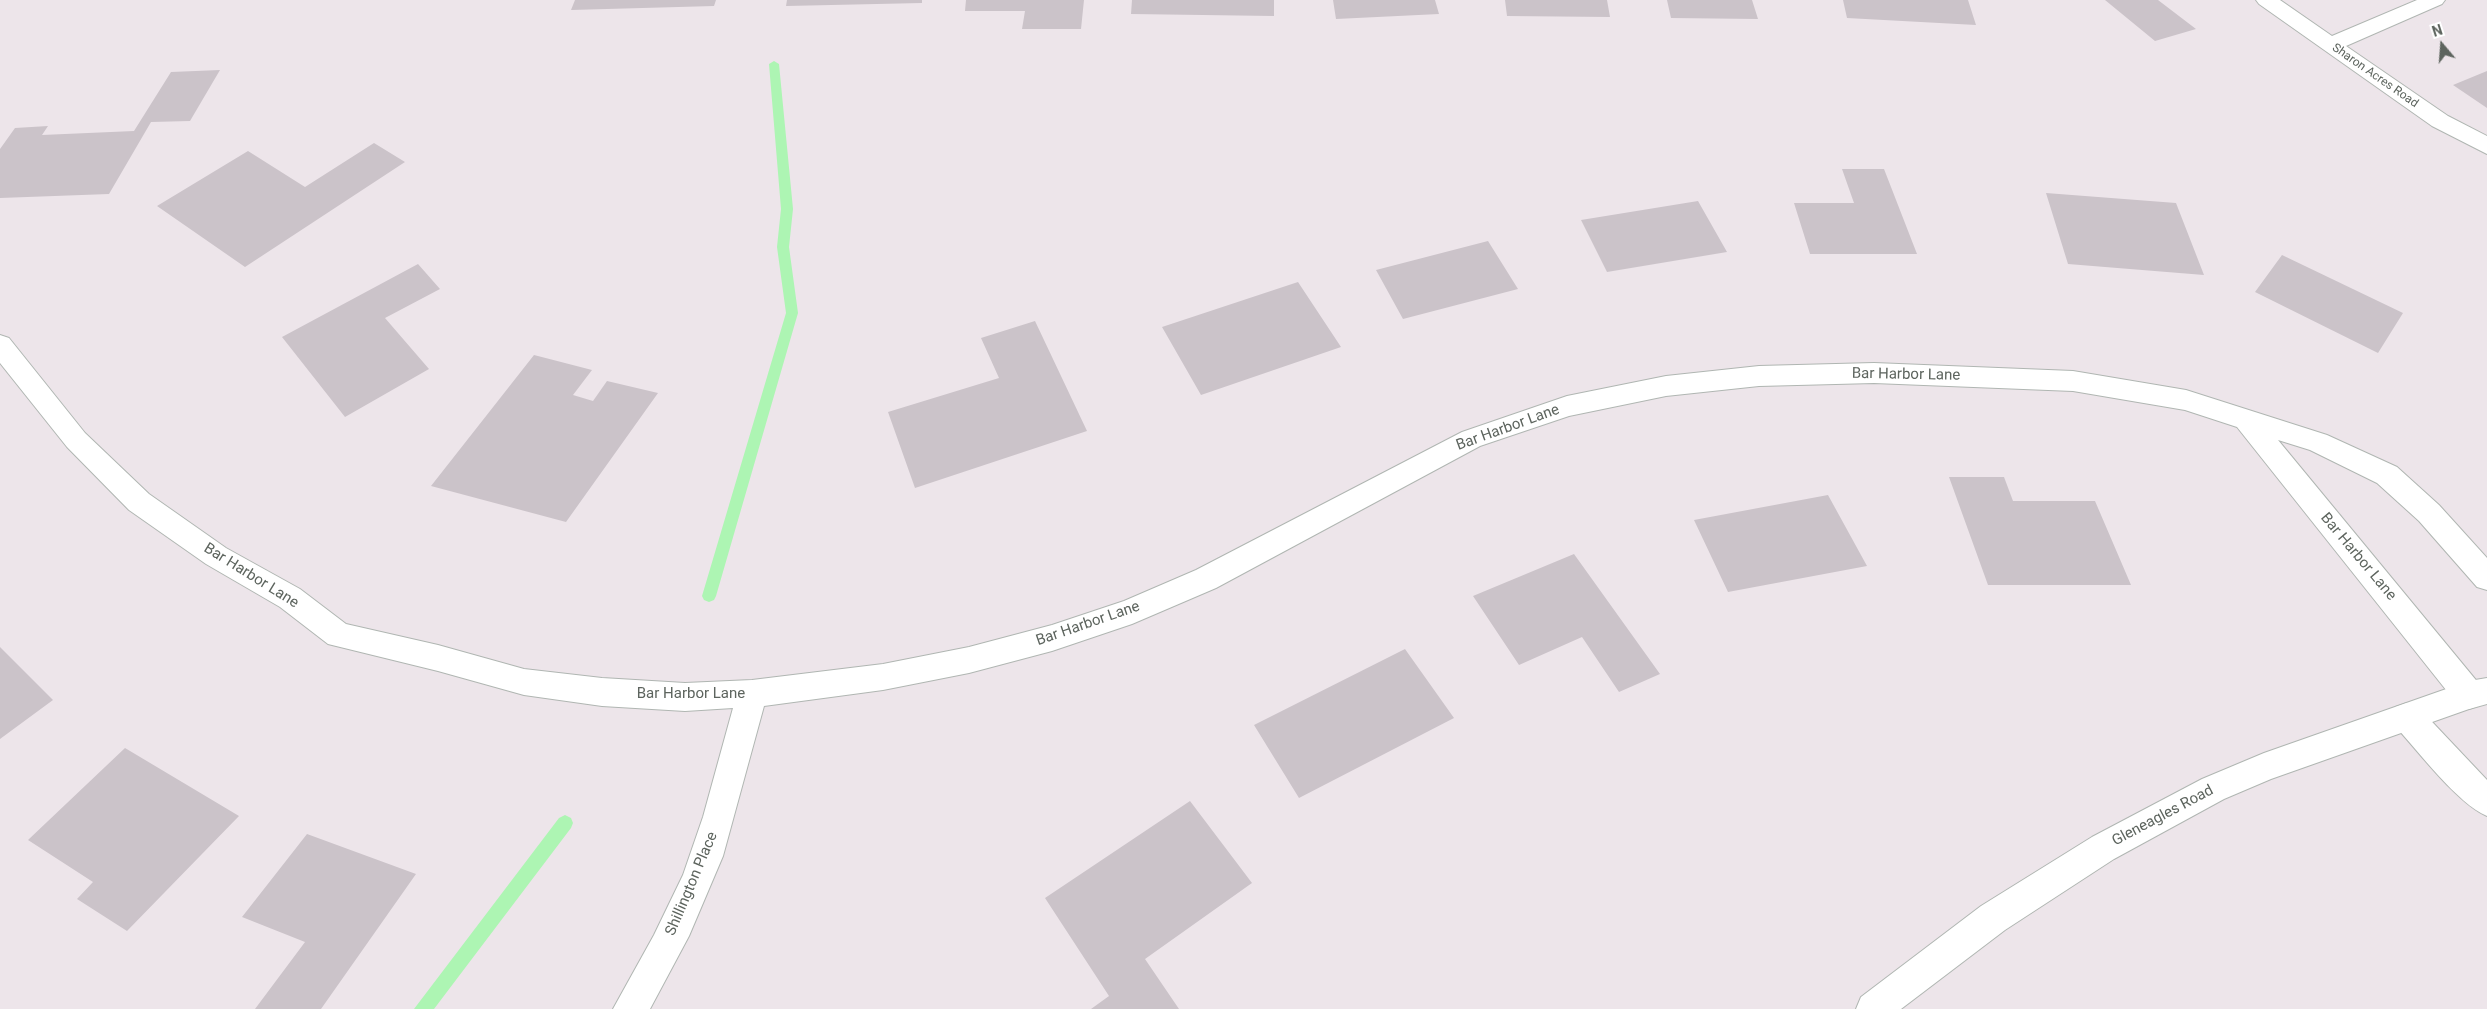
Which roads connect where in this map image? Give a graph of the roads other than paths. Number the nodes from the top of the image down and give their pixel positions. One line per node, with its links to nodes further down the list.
1 (2266, 0): 3 (street, Sharon Acres Road)
2 (2435, 0): 3 (street)
3 (2330, 45): 4 (street, Sharon Acres Road)
4 (2487, 146)
5 (0, 345): 9 (street, Bar Harbor Lane)
6 (2246, 420): 7 (street, Bar Harbor Lane); 8 (street, Bar Harbor Lane); 9 (street, Bar Harbor Lane)
7 (2487, 578)
8 (2478, 693): 10 (street, Gleneagles Road)
9 (752, 694): 12 (street, Shillington Place)
10 (2408, 717): 11 (street); 13 (street, Gleneagles Road)
11 (2487, 801)
12 (630, 1009)
13 (1873, 1009)

